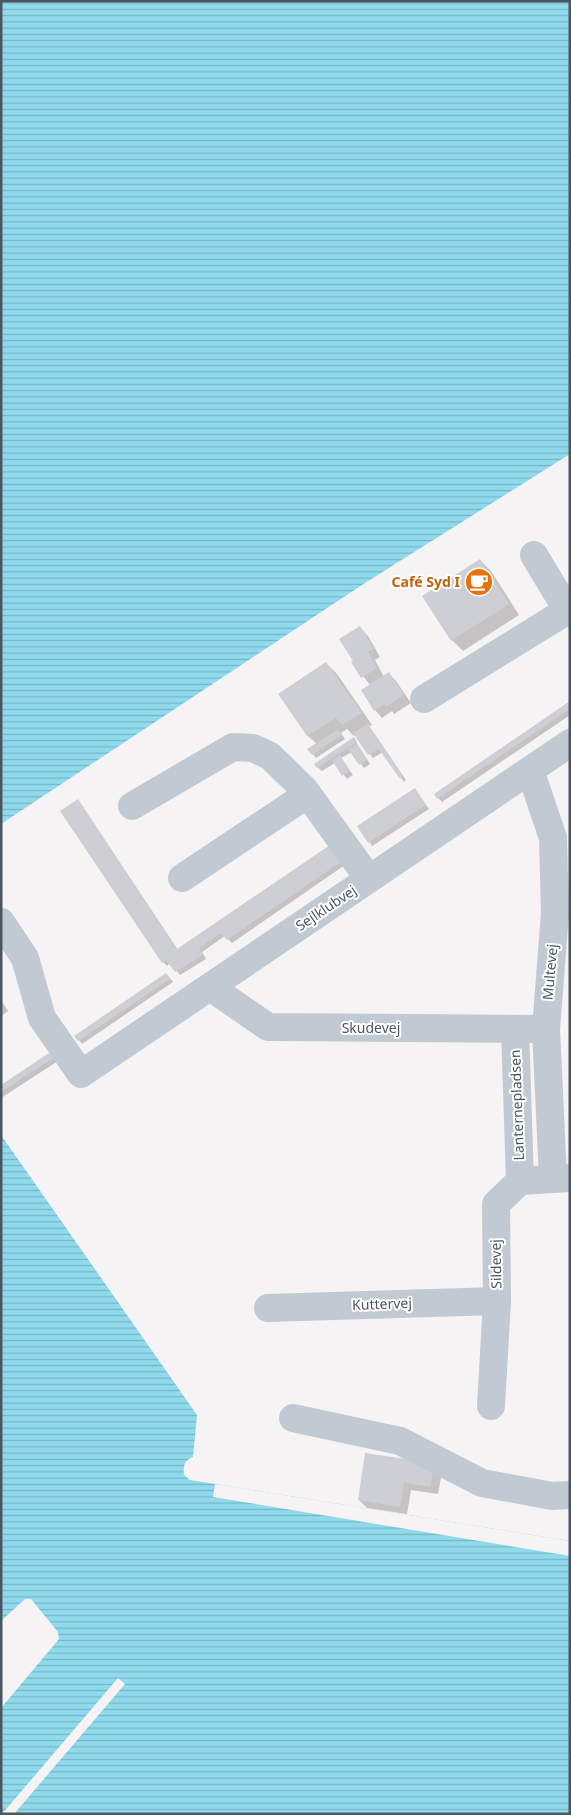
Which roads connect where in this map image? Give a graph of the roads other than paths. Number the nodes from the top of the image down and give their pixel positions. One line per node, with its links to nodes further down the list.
1 (534, 556): 2 (street)
2 (569, 612): 3 (street)
3 (424, 699)
4 (570, 743): 5 (street, Sejlklubvej)
5 (530, 770): 9 (street, Sejlklubvej); 10 (street, Multevej)
6 (308, 794): 7 (street); 8 (street); 9 (street)
7 (132, 806)
8 (182, 878)
9 (369, 879): 12 (street, Sejlklubvej)
10 (562, 913): 14 (street, Multevej)
11 (1, 922): 12 (street, Sejlklubvej)
12 (210, 987): 13 (street, Skudevej)
13 (515, 1029): 14 (street, Skudevej); 16 (street, Lanternepladsen)
14 (546, 1029): 15 (street, Multevej)
15 (561, 1178): 16 (street)
16 (520, 1181): 17 (street, Sildevej)
17 (497, 1301): 18 (street, Kuttervej); 19 (street, Sildevej)
18 (268, 1308)
19 (491, 1406)
20 (293, 1418): 21 (street)
21 (570, 1495)

